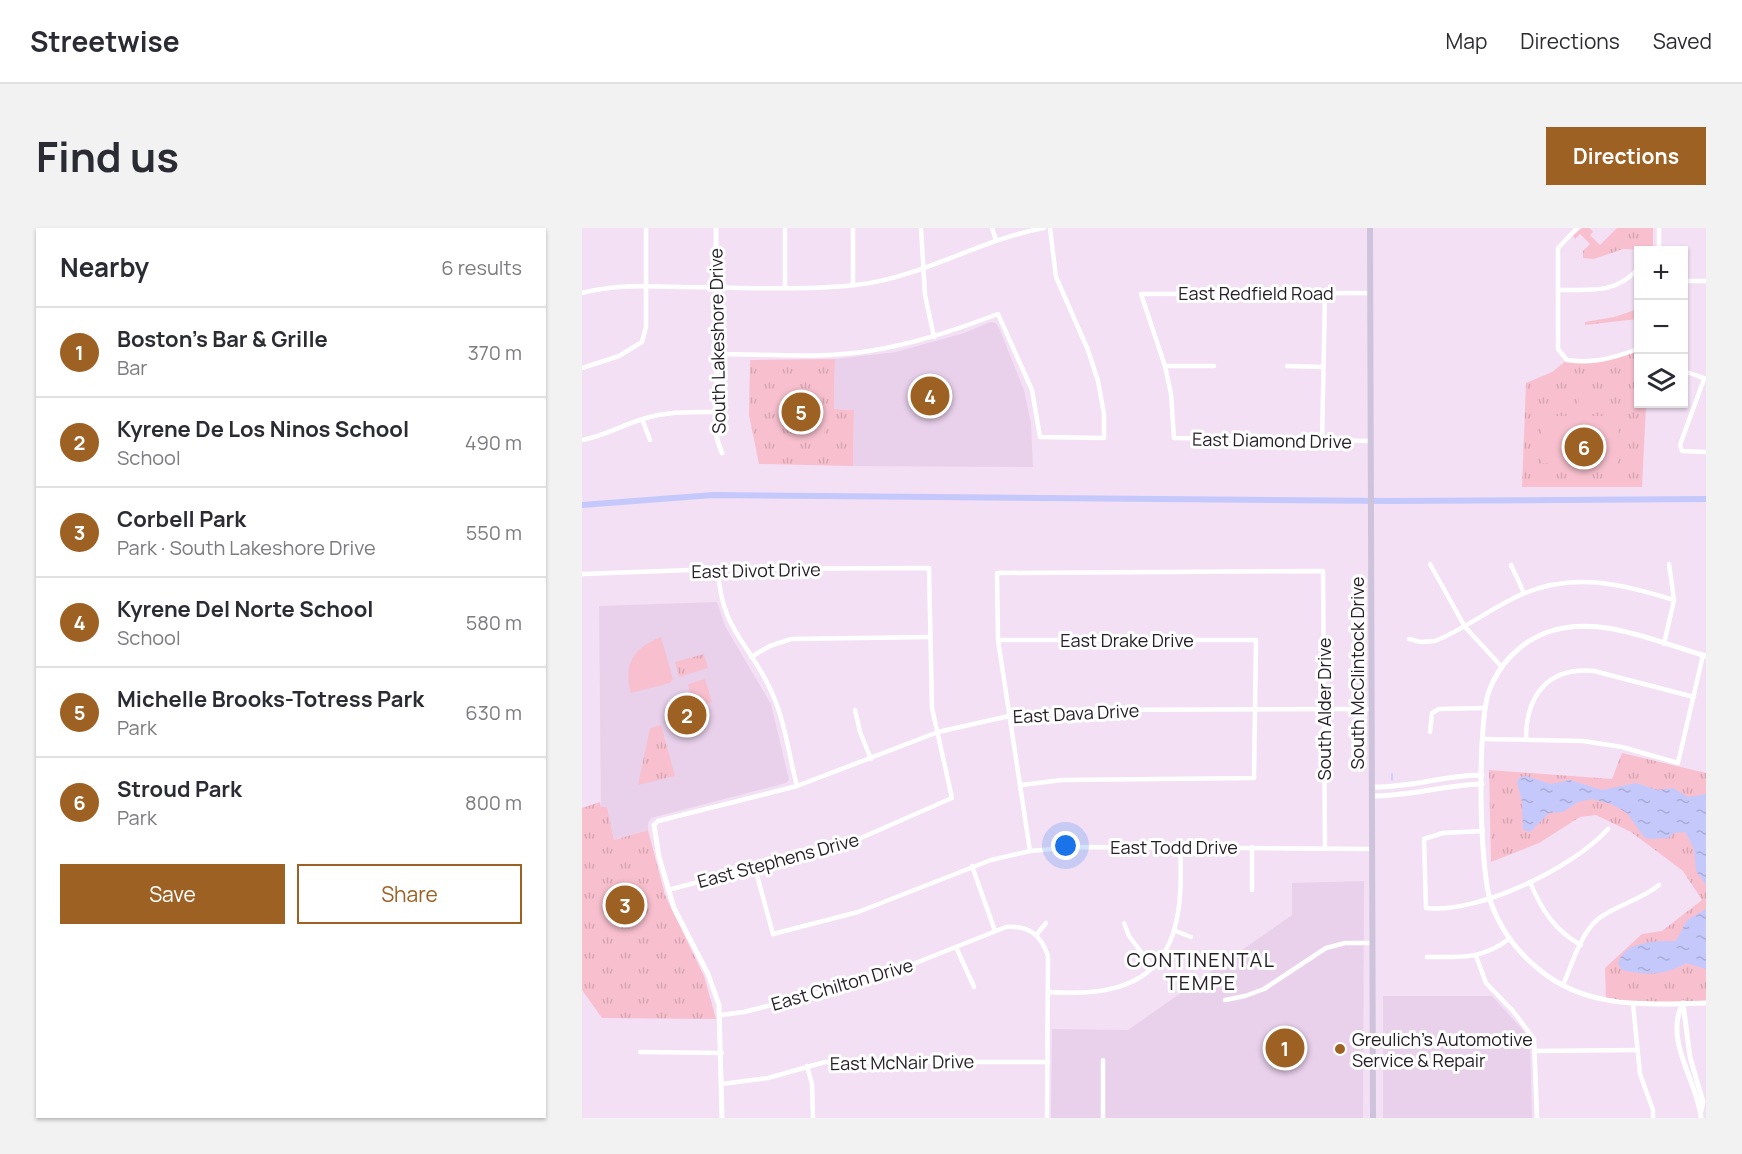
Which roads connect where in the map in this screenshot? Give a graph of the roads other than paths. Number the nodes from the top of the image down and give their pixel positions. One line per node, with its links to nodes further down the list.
1 (646, 228): 19 (street)
2 (716, 228): 20 (street, South Lakeshore Drive)
3 (853, 228): 18 (street)
4 (921, 228): 14 (street)
5 (992, 228): 12 (street)
6 (1044, 228): 12 (street)
7 (1050, 228): 26 (street)
8 (1370, 228): 24 (main road, South McClintock Drive)
9 (1577, 228): 22 (street)
10 (1659, 228): 13 (street)
11 (785, 229): 21 (street)
12 (996, 240): 14 (street)
13 (1659, 246)
14 (922, 271): 18 (street); 26 (street)
15 (1634, 273): 22 (street)
16 (1688, 281): 17 (street)
17 (1706, 281)
18 (853, 285): 21 (street)
19 (646, 286): 20 (street); 23 (street); 33 (street)
20 (716, 287): 21 (street); 28 (street, South Lakeshore Drive)
21 (785, 287)
22 (1558, 290): 27 (street)
23 (582, 293)
24 (1371, 293): 25 (street, East Redfield Road); 41 (main road, South McClintock Drive)
25 (1325, 294): 29 (street, East Redfield Road); 32 (street)
26 (934, 337): 28 (street)
27 (1634, 350)
28 (717, 354): 36 (street, South Lakeshore Drive)
29 (1165, 366): 30 (street); 40 (street, East Diamond Drive)
30 (1214, 366)
31 (1287, 366): 32 (street)
32 (1324, 367): 40 (street)
33 (582, 368)
34 (1688, 373): 35 (street)
35 (1705, 379): 42 (street)
36 (717, 412): 37 (street); 43 (street, South Lakeshore Drive)
37 (642, 419): 38 (street); 39 (street)
38 (582, 440)
39 (650, 440)
40 (1322, 441): 41 (street, East Diamond Drive)
41 (1371, 441): 62 (main road, South McClintock Drive)
42 (1706, 452)
43 (722, 453)
44 (1430, 564): 51 (street)
45 (1669, 564): 50 (street)
46 (1511, 565): 49 (street)
47 (718, 569): 48 (street, East Divot Drive); 52 (street, East Divot Drive); 57 (street)
48 (582, 574)
49 (1524, 593): 50 (street); 51 (street)
50 (1674, 600): 55 (street)
51 (1465, 627): 53 (street); 58 (street)
52 (930, 637): 57 (street); 66 (street)
53 (1409, 639)
54 (998, 640): 61 (street, South Alder Drive); 64 (street, East Drake Drive); 65 (street)
55 (1664, 644): 56 (street); 58 (street)
56 (1704, 656): 59 (street)
57 (751, 657): 74 (street)
58 (1502, 667): 60 (street)
59 (1694, 697): 69 (street); 69 (street)
60 (1484, 708): 67 (street); 68 (street)
61 (1325, 709): 62 (street, East Dava Drive); 64 (street, East Dava Drive); 82 (street, South Alder Drive)
62 (1372, 709): 75 (main road, South McClintock Drive)
63 (855, 710): 70 (street)
64 (1256, 710): 65 (street, East Dava Drive); 73 (street)
65 (1009, 716): 66 (street, East Dava Drive); 73 (street)
66 (938, 732): 70 (street, East Dava Drive); 86 (street, East Stephens Drive)
67 (1430, 732)
68 (1483, 739): 69 (street); 71 (street)
69 (1526, 739)
70 (871, 759): 74 (street, East Dava Drive)
71 (1482, 775): 72 (street); 75 (street)
72 (1482, 784): 76 (street); 79 (street)
73 (1020, 785): 84 (street)
74 (797, 786): 77 (street, East Dava Drive)
75 (1372, 787): 76 (main road, South McClintock Drive)
76 (1372, 796): 83 (main road, South McClintock Drive)
77 (654, 825): 89 (street)
78 (1608, 829): 87 (street)
79 (1483, 831): 91 (street); 91 (street)
80 (1179, 847): 81 (street, East Todd Drive); 84 (street, East Todd Drive); 95 (street)
81 (1252, 847): 82 (street, East Todd Drive); 90 (street)
82 (1325, 847): 83 (street, East Todd Drive)
83 (1372, 849): 99 (main road, South McClintock Drive)
84 (1030, 851): 85 (street, East Todd Drive)
85 (972, 866): 86 (street, East Todd Drive); 94 (street)
86 (755, 868): 89 (street, East Stephens Drive)
87 (1530, 882): 91 (street); 100 (street)
88 (1659, 885): 100 (street)
89 (668, 890): 112 (street)
90 (1252, 890)
91 (1490, 898): 98 (street)
92 (1046, 923): 96 (street)
93 (1124, 923): 104 (street)
94 (994, 930): 96 (street); 101 (street, East Chilton Drive)
95 (1176, 931): 97 (street); 104 (street)
96 (1037, 934): 107 (street)
97 (1191, 937)
98 (1509, 939): 102 (street); 105 (street)
99 (1373, 943): 108 (street); 125 (main road, South McClintock Drive)
100 (1581, 945): 105 (street)
101 (956, 947): 106 (street); 112 (street, East Chilton Drive)
102 (1476, 956): 103 (street); 114 (street)
103 (1427, 957)
104 (1153, 968): 107 (street)
105 (1563, 985): 111 (street)
106 (974, 987)
107 (1048, 992): 118 (street)
108 (1225, 1000)
109 (1683, 1003): 110 (street); 111 (street); 128 (street)
110 (1706, 1003)
111 (1633, 1004): 113 (street)
112 (721, 1015): 116 (street)
113 (1636, 1050): 114 (street); 127 (street)
114 (1535, 1051): 126 (street)
115 (640, 1052): 116 (street)
116 (722, 1053): 120 (street)
117 (1104, 1060): 124 (street)
118 (1048, 1062): 119 (street, East McNair Drive); 123 (street)
119 (807, 1066): 120 (street, East McNair Drive); 122 (street)
120 (722, 1084): 121 (street)
121 (722, 1118)
122 (813, 1118)
123 (1047, 1118)
124 (1103, 1118)
125 (1373, 1118)
126 (1537, 1118)
127 (1653, 1118)
128 (1701, 1118)

